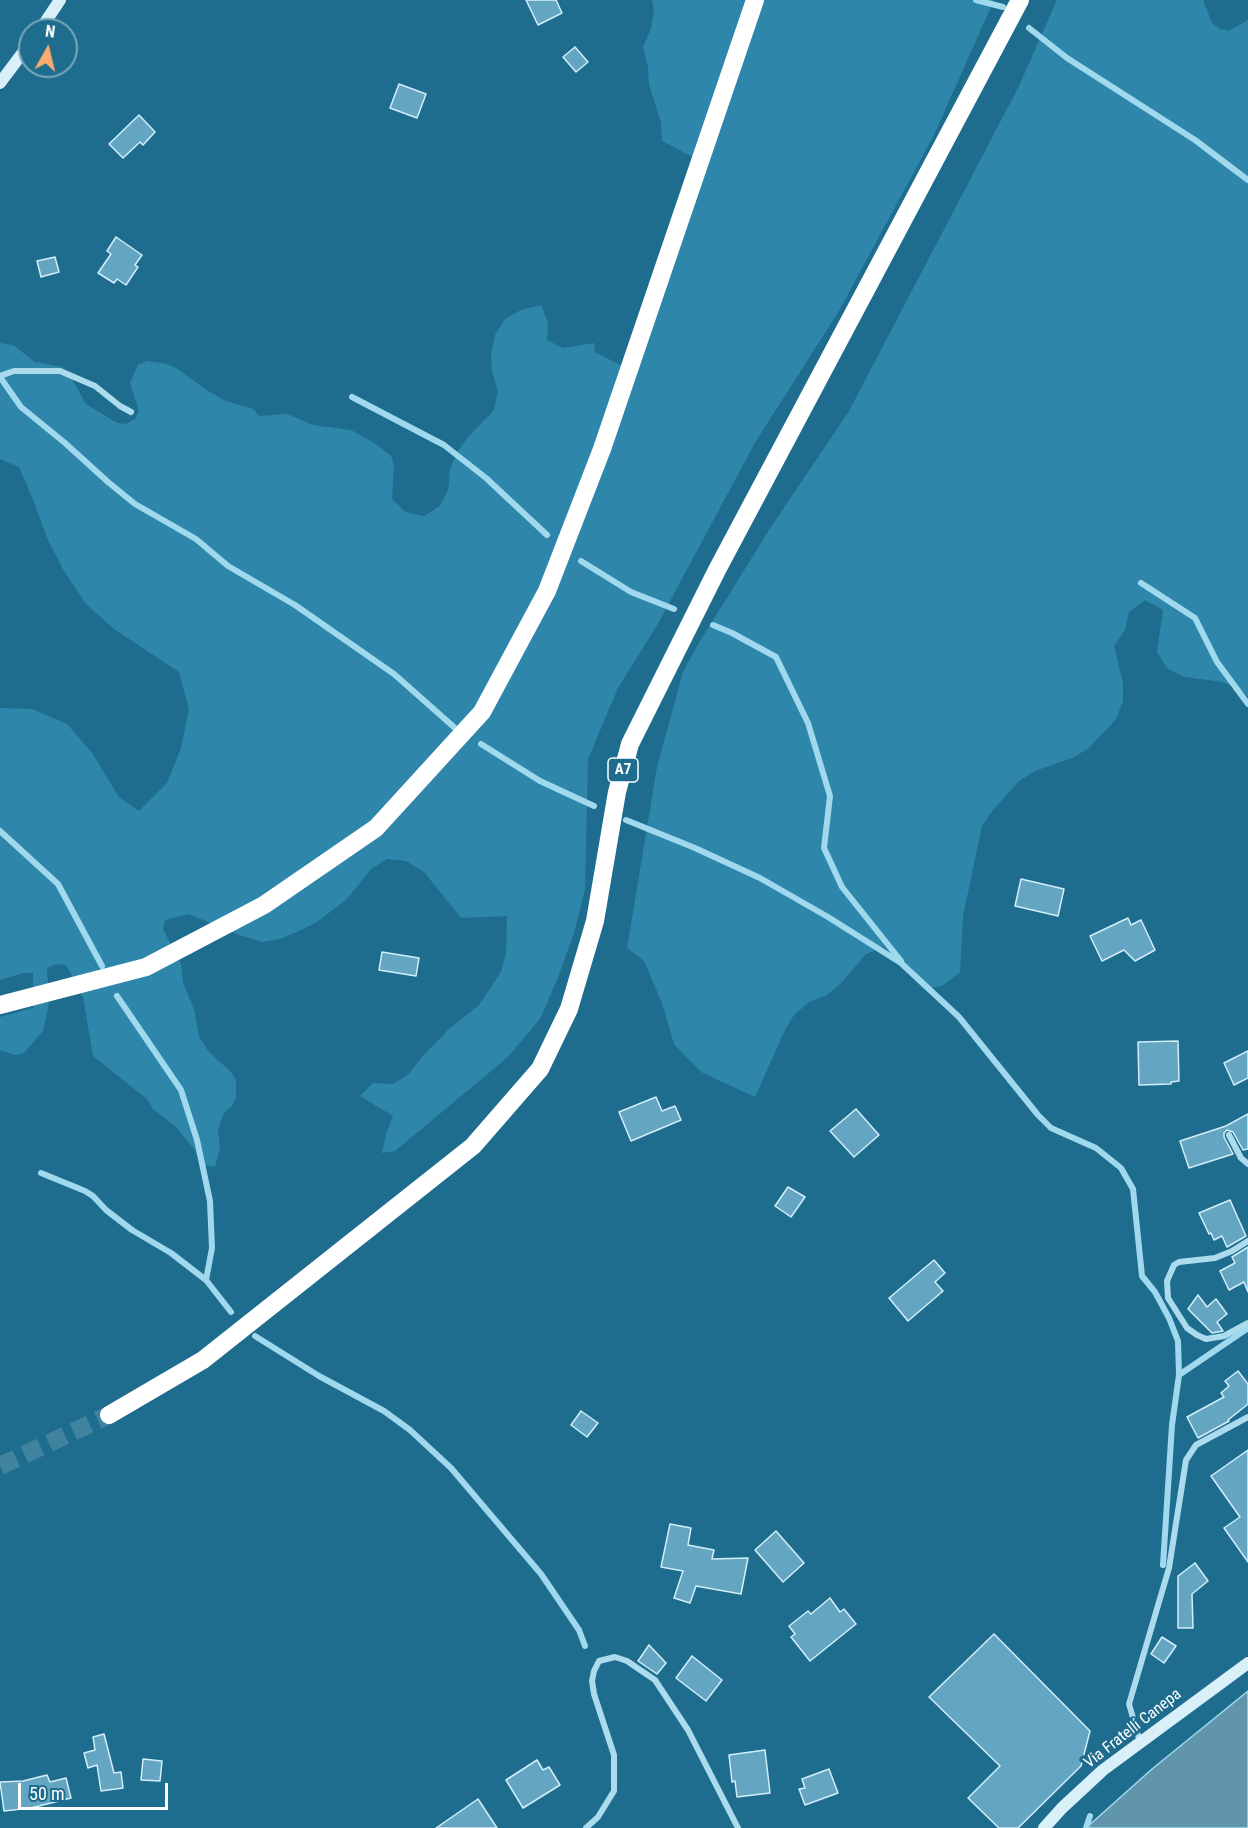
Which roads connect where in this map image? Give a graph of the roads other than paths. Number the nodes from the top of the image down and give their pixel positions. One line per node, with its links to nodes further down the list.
1 (60, 0): 4 (main road)
2 (755, 0): 9 (highway)
3 (1020, 0): 14 (highway, A7)
4 (48, 18)
5 (18, 59): 6 (main road)
6 (0, 83)
7 (0, 376): 8 (street)
8 (131, 412)
9 (0, 1005)
10 (1229, 1136): 11 (street)
11 (1248, 1164)
12 (1248, 1241): 13 (street)
13 (1248, 1323)
14 (109, 1415)
15 (1248, 1417): 17 (street)
16 (1248, 1663): 17 (main road, Via Fratelli Canepa)
17 (1141, 1742): 20 (main road, Via Fratelli Canepa)
18 (586, 1828): 19 (street)
19 (738, 1828)
20 (1044, 1828)

